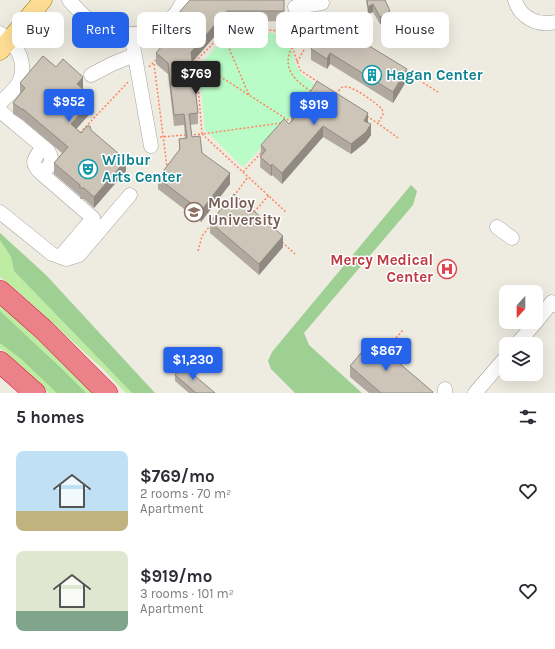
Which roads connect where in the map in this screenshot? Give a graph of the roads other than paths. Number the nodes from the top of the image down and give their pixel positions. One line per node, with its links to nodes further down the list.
1 (43, 0): 9 (main road)
2 (69, 0): 8 (street)
3 (183, 0): 8 (street)
4 (515, 0): 7 (street)
5 (295, 7): 6 (street)
6 (323, 8)
7 (555, 22)
8 (131, 34): 10 (street)
9 (3, 42): 12 (street)
10 (134, 55): 11 (street); 14 (street)
11 (91, 74)
12 (0, 103)
13 (0, 111): 19 (street)
14 (154, 141)
15 (130, 195): 19 (street)
16 (0, 212): 19 (street)
17 (497, 227): 18 (street)
18 (512, 238)
19 (60, 257)
20 (0, 291): 28 (highway)
21 (555, 305): 22 (street)
22 (543, 312)
23 (529, 329): 24 (street)
24 (522, 337)
25 (0, 362): 27 (highway)
26 (499, 365): 29 (street)
27 (35, 393)
28 (108, 393)
29 (475, 393)

